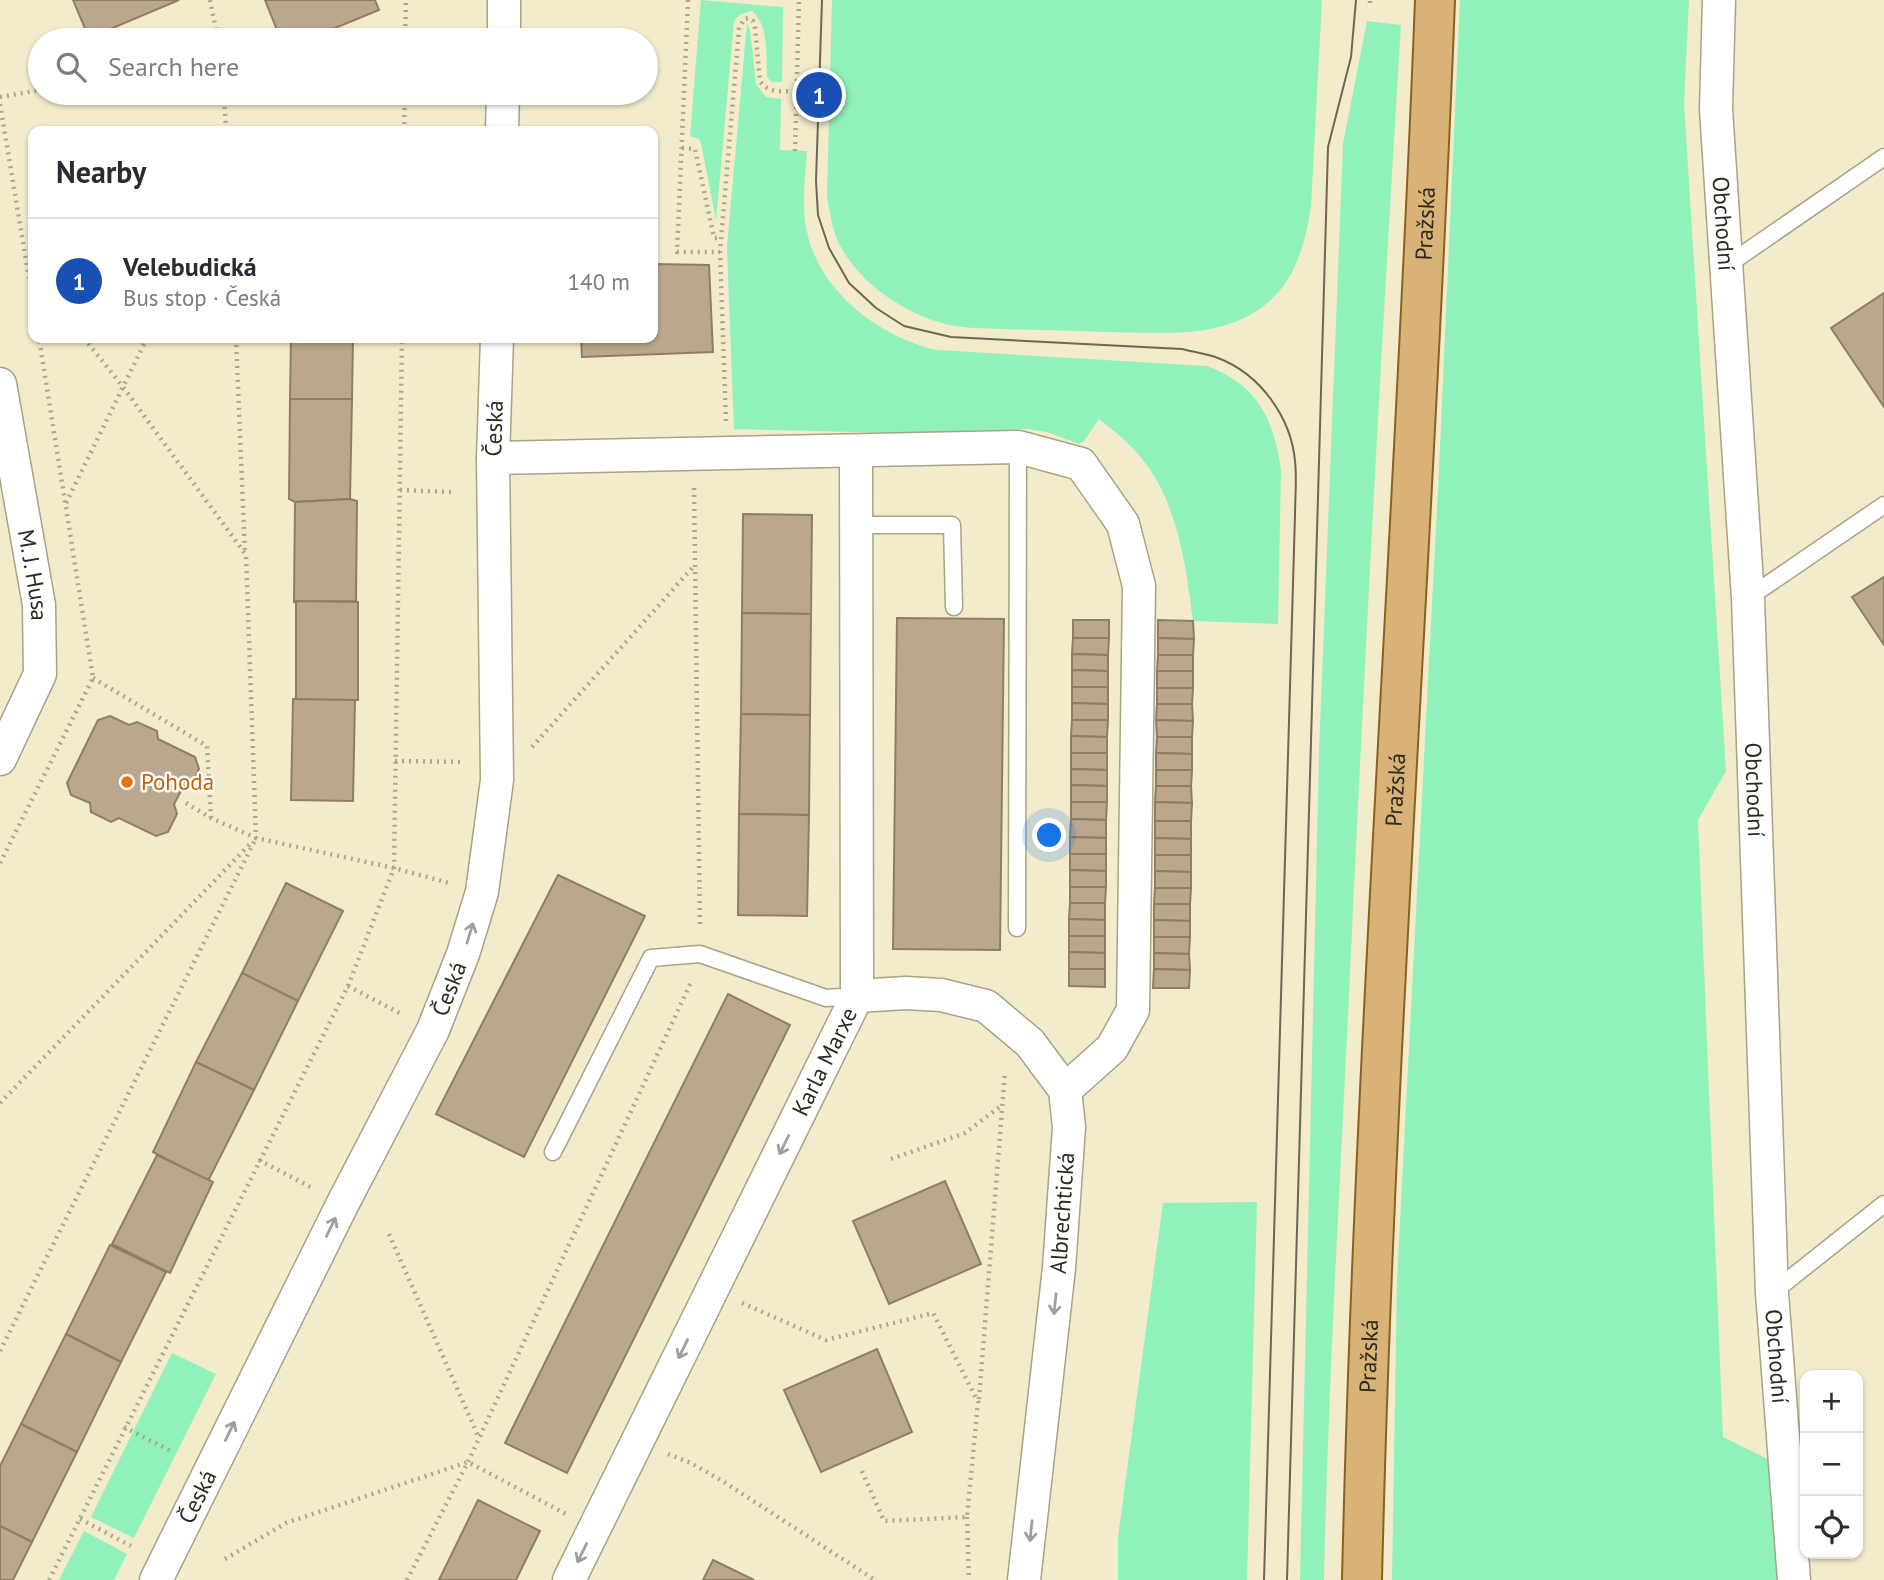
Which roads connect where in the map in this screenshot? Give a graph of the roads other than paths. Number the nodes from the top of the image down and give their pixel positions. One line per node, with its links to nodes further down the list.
1 (504, 0): 4 (street)
2 (1435, 0): 28 (main road, Pražská)
3 (1719, 0): 8 (street, Obchodní)
4 (504, 28)
5 (503, 105): 6 (street)
6 (502, 126)
7 (1884, 157): 8 (lane)
8 (1726, 266): 16 (street, Obchodní)
9 (497, 343): 13 (street, Česká)
10 (0, 384): 18 (street, M. J. Husa)
11 (1018, 447): 12 (street); 19 (lane); 21 (street)
12 (856, 451): 13 (street); 15 (street, Karla Marxe)
13 (493, 458): 25 (street, Česká, one-way to 13)
14 (1884, 505): 16 (lane)
15 (858, 525): 17 (lane); 20 (street, Karla Marxe)
16 (1748, 598): 24 (street, Obchodní)
17 (954, 607)
18 (0, 759)
19 (1017, 928)
20 (857, 996): 21 (street); 22 (lane); 26 (street, Karla Marxe, one-way to 26)
21 (1065, 1090): 27 (street, Albrechtická, one-way to 27)
22 (552, 1152)
23 (1884, 1204): 24 (lane)
24 (1772, 1293): 29 (street, Obchodní)
25 (156, 1580)
26 (569, 1580)
27 (1024, 1580)
28 (1362, 1580)
29 (1794, 1580)

